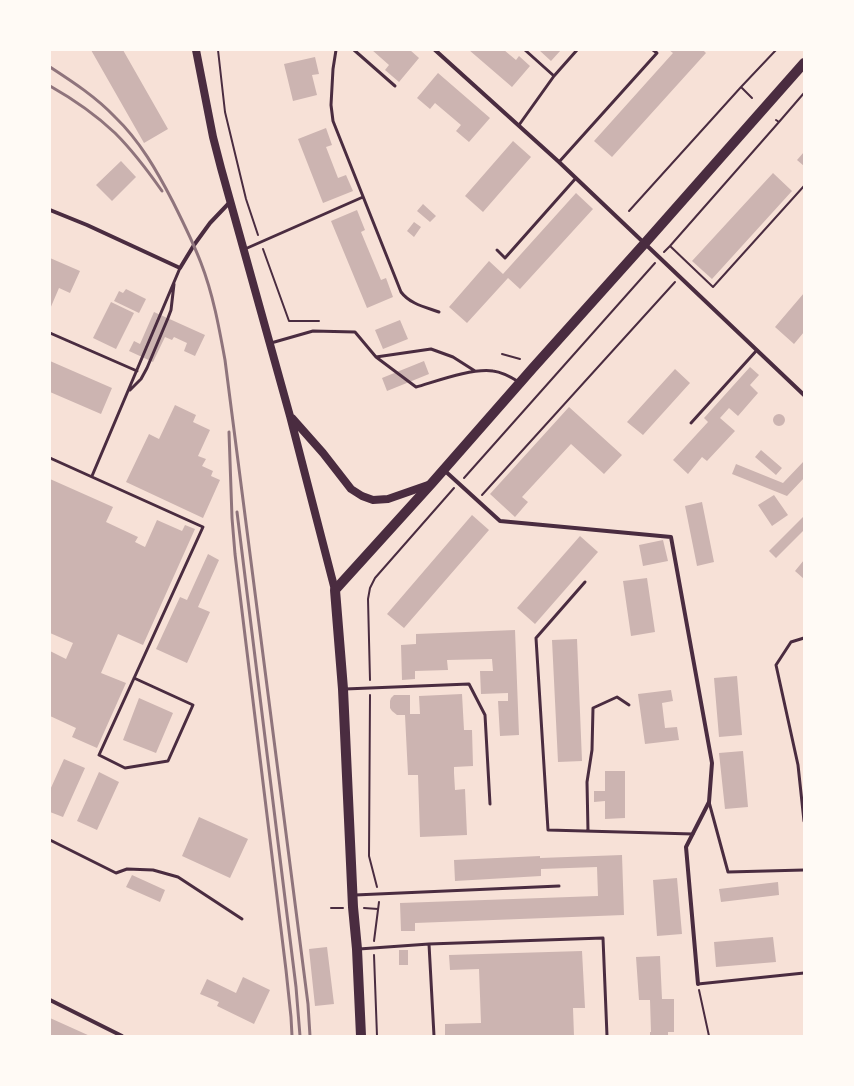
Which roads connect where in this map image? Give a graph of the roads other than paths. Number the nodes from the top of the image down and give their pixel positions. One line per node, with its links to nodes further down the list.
1 (196, 50): 15 (main road)
2 (336, 50): 14 (lane)
3 (354, 50): 10 (lane)
4 (435, 50): 11 (street)
5 (525, 50): 9 (lane)
6 (577, 50): 9 (lane)
7 (653, 50): 12 (lane)
8 (804, 63): 17 (main road)
9 (554, 76): 11 (lane)
10 (395, 86)
11 (518, 125): 12 (street)
12 (559, 162): 13 (street)
13 (576, 178): 17 (street); 19 (lane)
14 (363, 197): 18 (lane); 22 (lane)
15 (230, 202): 18 (main road); 20 (street)
16 (50, 210): 20 (street)
17 (646, 243): 25 (street); 29 (main road)
18 (243, 249): 24 (main road)
19 (497, 250)
20 (180, 268): 21 (lane)
21 (175, 281): 27 (lane); 30 (lane)
22 (439, 312)
23 (50, 334): 27 (lane)
24 (269, 344): 26 (lane); 32 (main road)
25 (757, 350): 31 (street); 33 (lane)
26 (376, 357): 28 (lane); 28 (lane)
27 (137, 371): 30 (lane)
28 (474, 371): 29 (lane)
29 (520, 383): 35 (main road)
30 (128, 393): 36 (lane)
31 (804, 395)
32 (290, 416): 37 (main road); 39 (main road)
33 (691, 423)
34 (50, 458): 36 (lane)
35 (444, 470): 37 (main road); 44 (street)
36 (92, 476): 41 (lane)
37 (432, 483): 39 (main road)
38 (585, 582): 47 (lane)
39 (335, 590): 42 (main road)
40 (804, 638): 46 (lane)
41 (134, 678): 41 (lane)
42 (343, 689): 45 (lane); 52 (main road)
43 (629, 705): 47 (lane)
44 (709, 802): 48 (street); 50 (lane)
45 (490, 804)
46 (804, 821)
47 (588, 831): 48 (lane)
48 (693, 834): 57 (street)
49 (50, 840): 53 (lane)
50 (804, 870)
51 (559, 886): 52 (lane)
52 (353, 895): 55 (main road)
53 (242, 919)
54 (429, 944): 55 (lane); 61 (lane); 62 (lane)
55 (357, 949): 60 (main road)
56 (804, 973): 57 (lane)
57 (698, 984)
58 (50, 1000): 59 (street)
59 (122, 1036)
60 (361, 1036)
61 (434, 1036)
62 (607, 1036)

